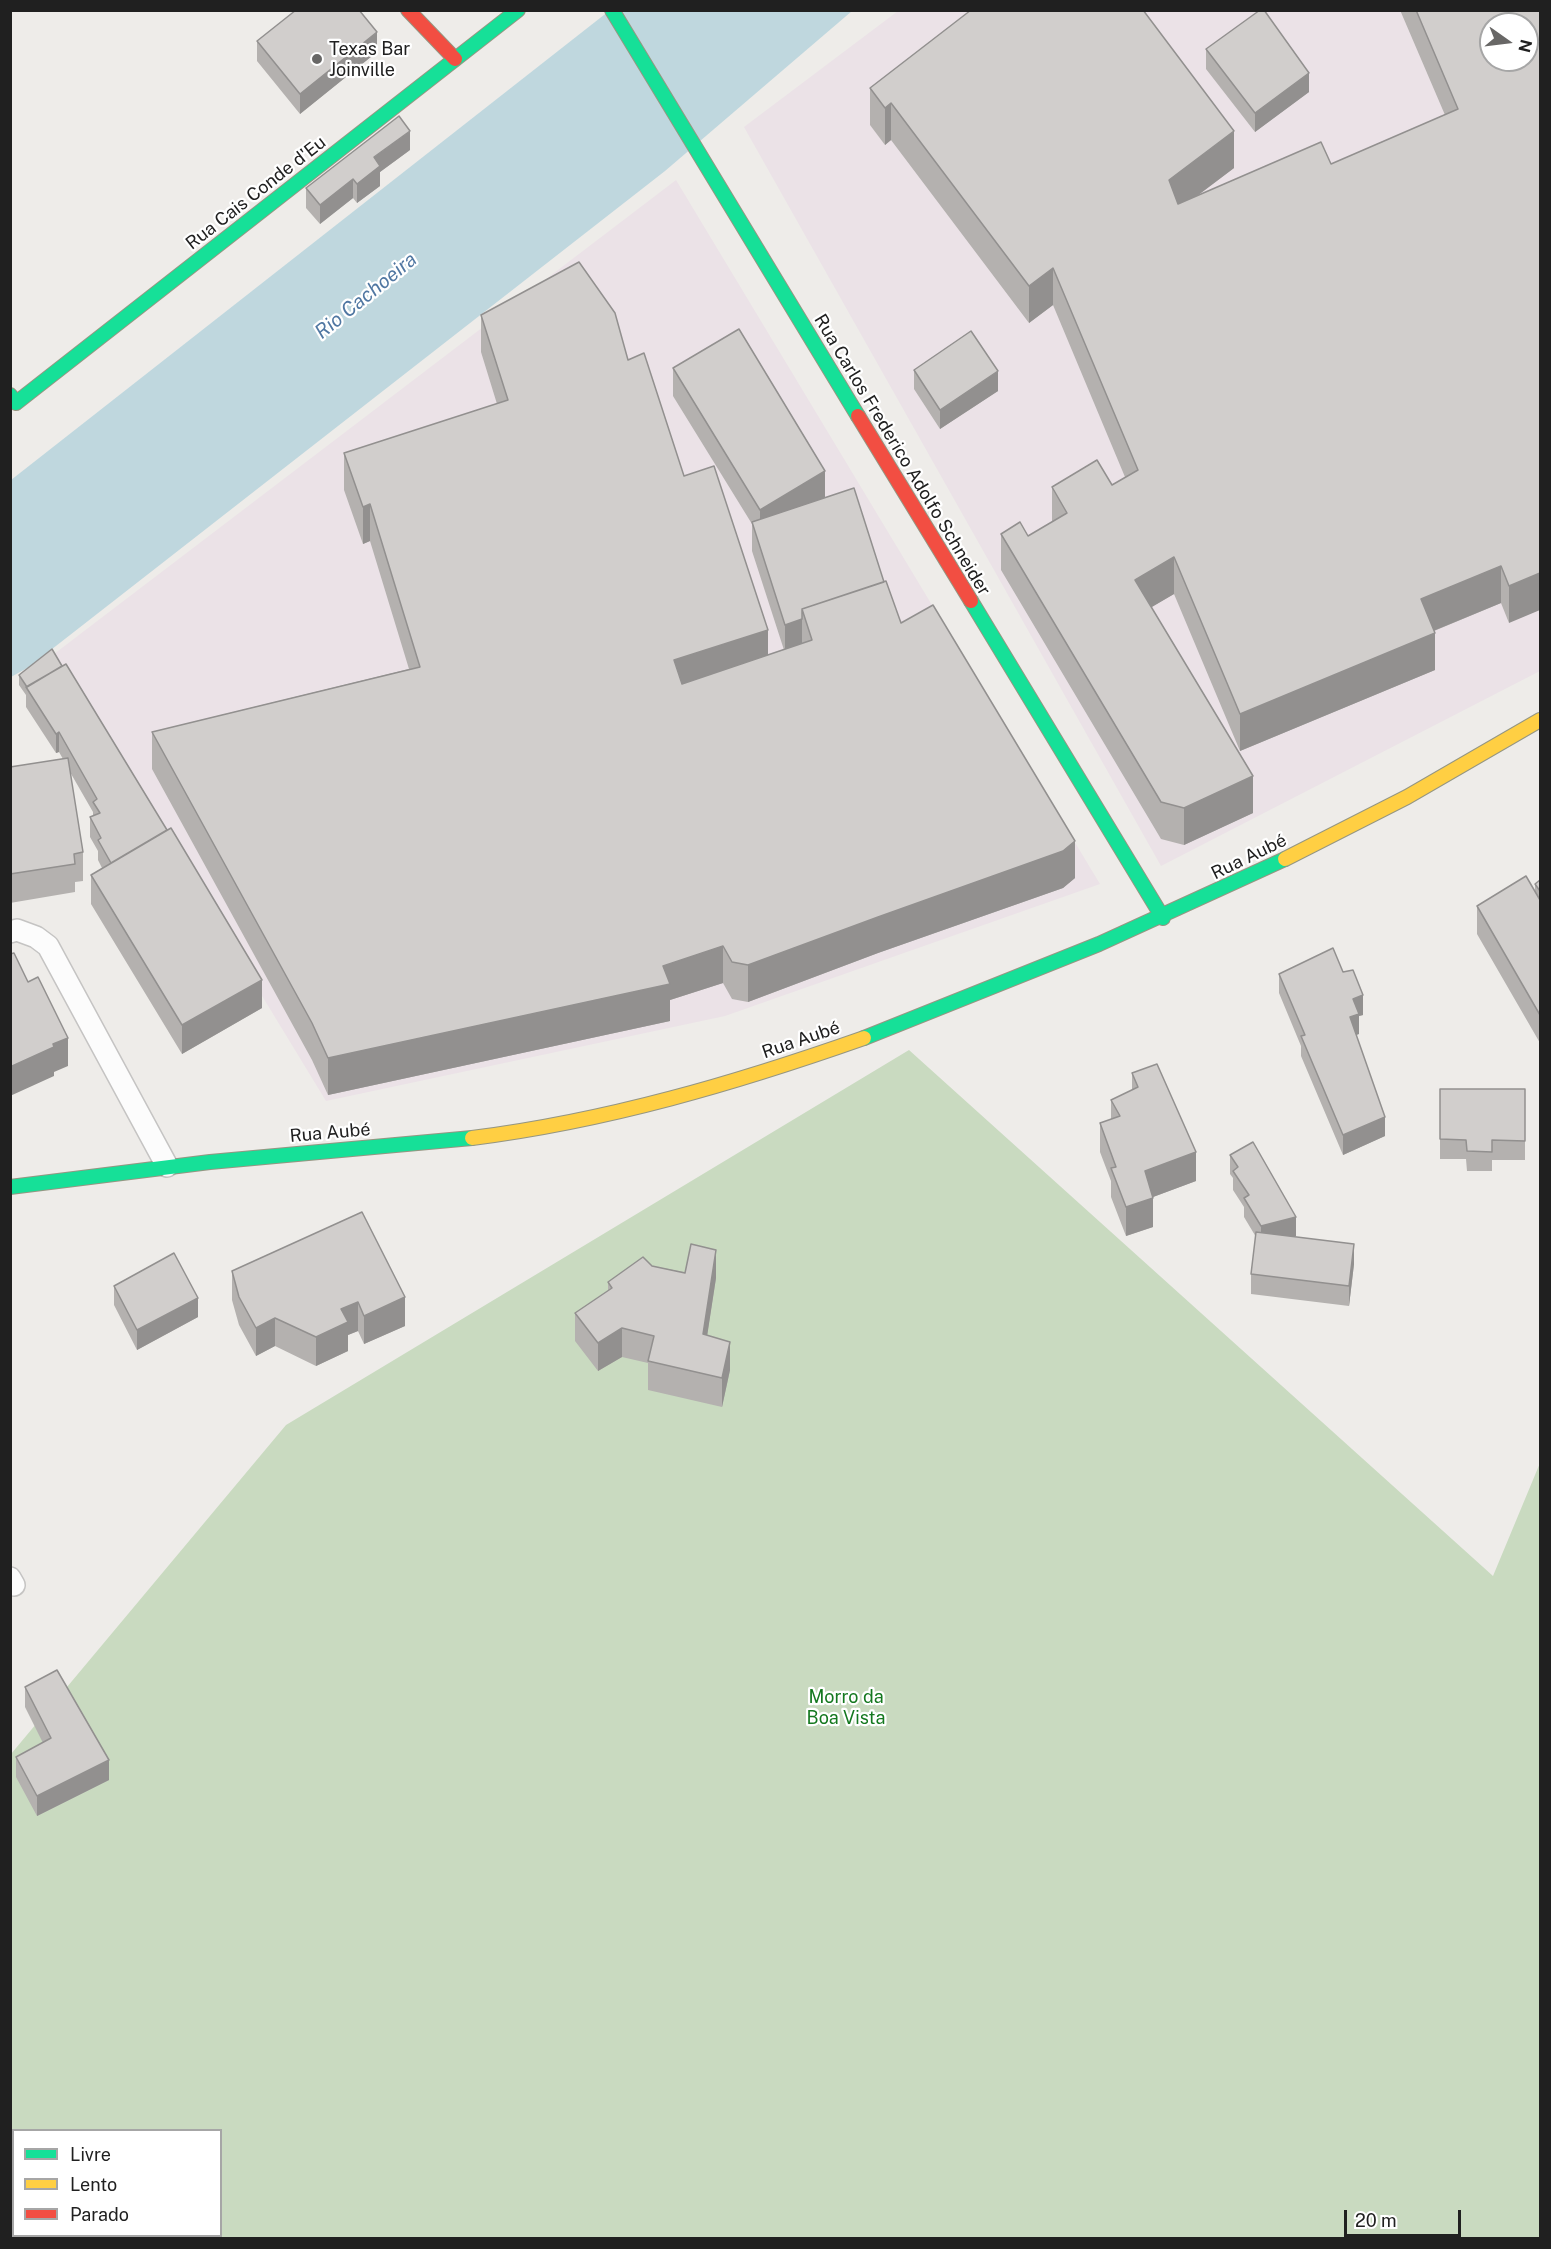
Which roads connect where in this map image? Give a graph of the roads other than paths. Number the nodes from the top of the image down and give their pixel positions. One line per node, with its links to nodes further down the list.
1 (408, 10): 4 (main road)
2 (518, 10): 4 (main road, Rua Cais Conde d'Eu)
3 (612, 10): 7 (main road, Rua Carlos Frederico Adolfo Schneider)
4 (455, 59): 5 (main road, Rua Cais Conde d'Eu)
5 (13, 399)
6 (1540, 720): 7 (main road, Rua Aubé)
7 (1163, 918): 9 (main road, Rua Aubé)
8 (10, 932): 9 (lane)
9 (167, 1166): 10 (main road, Rua Aubé)
10 (10, 1187)

